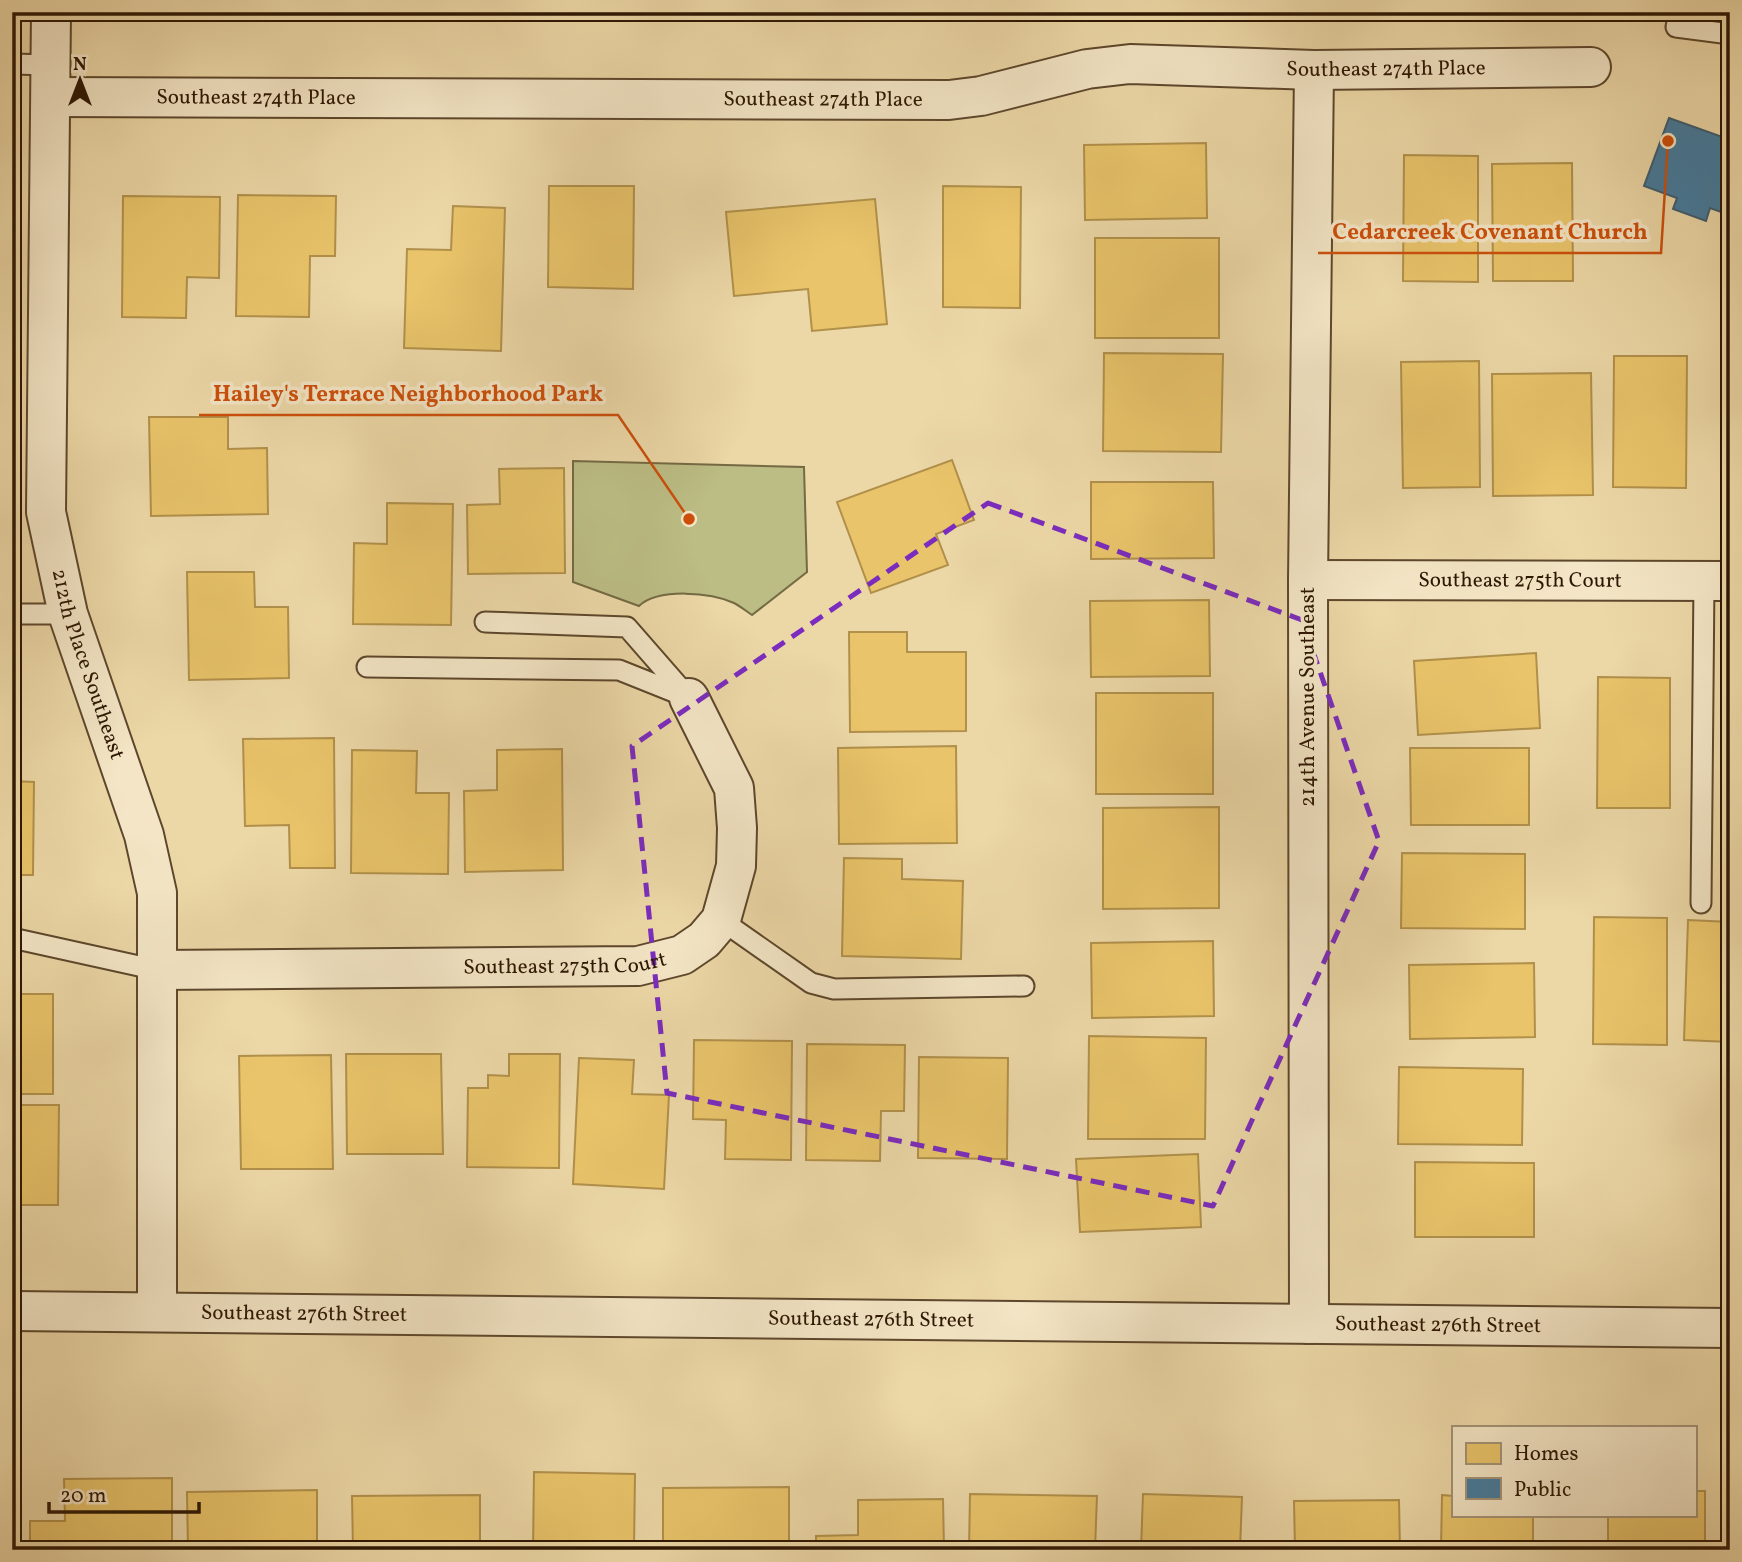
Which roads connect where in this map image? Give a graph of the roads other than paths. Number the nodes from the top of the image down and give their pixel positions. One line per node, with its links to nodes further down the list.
1 (51, 12): 7 (street, 212th Place Southeast)
2 (1679, 12): 3 (lane)
3 (1730, 34)
4 (12, 64): 7 (lane)
5 (1591, 67): 6 (street, Southeast 274th Place)
6 (1314, 70): 7 (street, Southeast 274th Place); 8 (street, 214th Avenue Southeast)
7 (51, 81): 11 (street, 212th Place Southeast)
8 (1308, 580): 9 (street, Southeast 275th Court); 22 (street, 214th Avenue Southeast)
9 (1717, 581): 15 (lane)
10 (12, 614): 11 (lane)
11 (68, 614): 18 (street, 212th Place Southeast)
12 (485, 622): 14 (lane)
13 (367, 667): 14 (lane)
14 (689, 698): 16 (street, Southeast 275th Court)
15 (1701, 903)
16 (721, 920): 18 (street, Southeast 275th Court); 19 (lane)
17 (12, 938): 18 (lane)
18 (157, 970): 21 (street, 212th Place Southeast)
19 (1024, 986)
20 (12, 1311): 21 (street, Southeast 276th Street)
21 (157, 1312): 22 (street, Southeast 276th Street)
22 (1309, 1324): 23 (street, Southeast 276th Street)
23 (1730, 1328)

